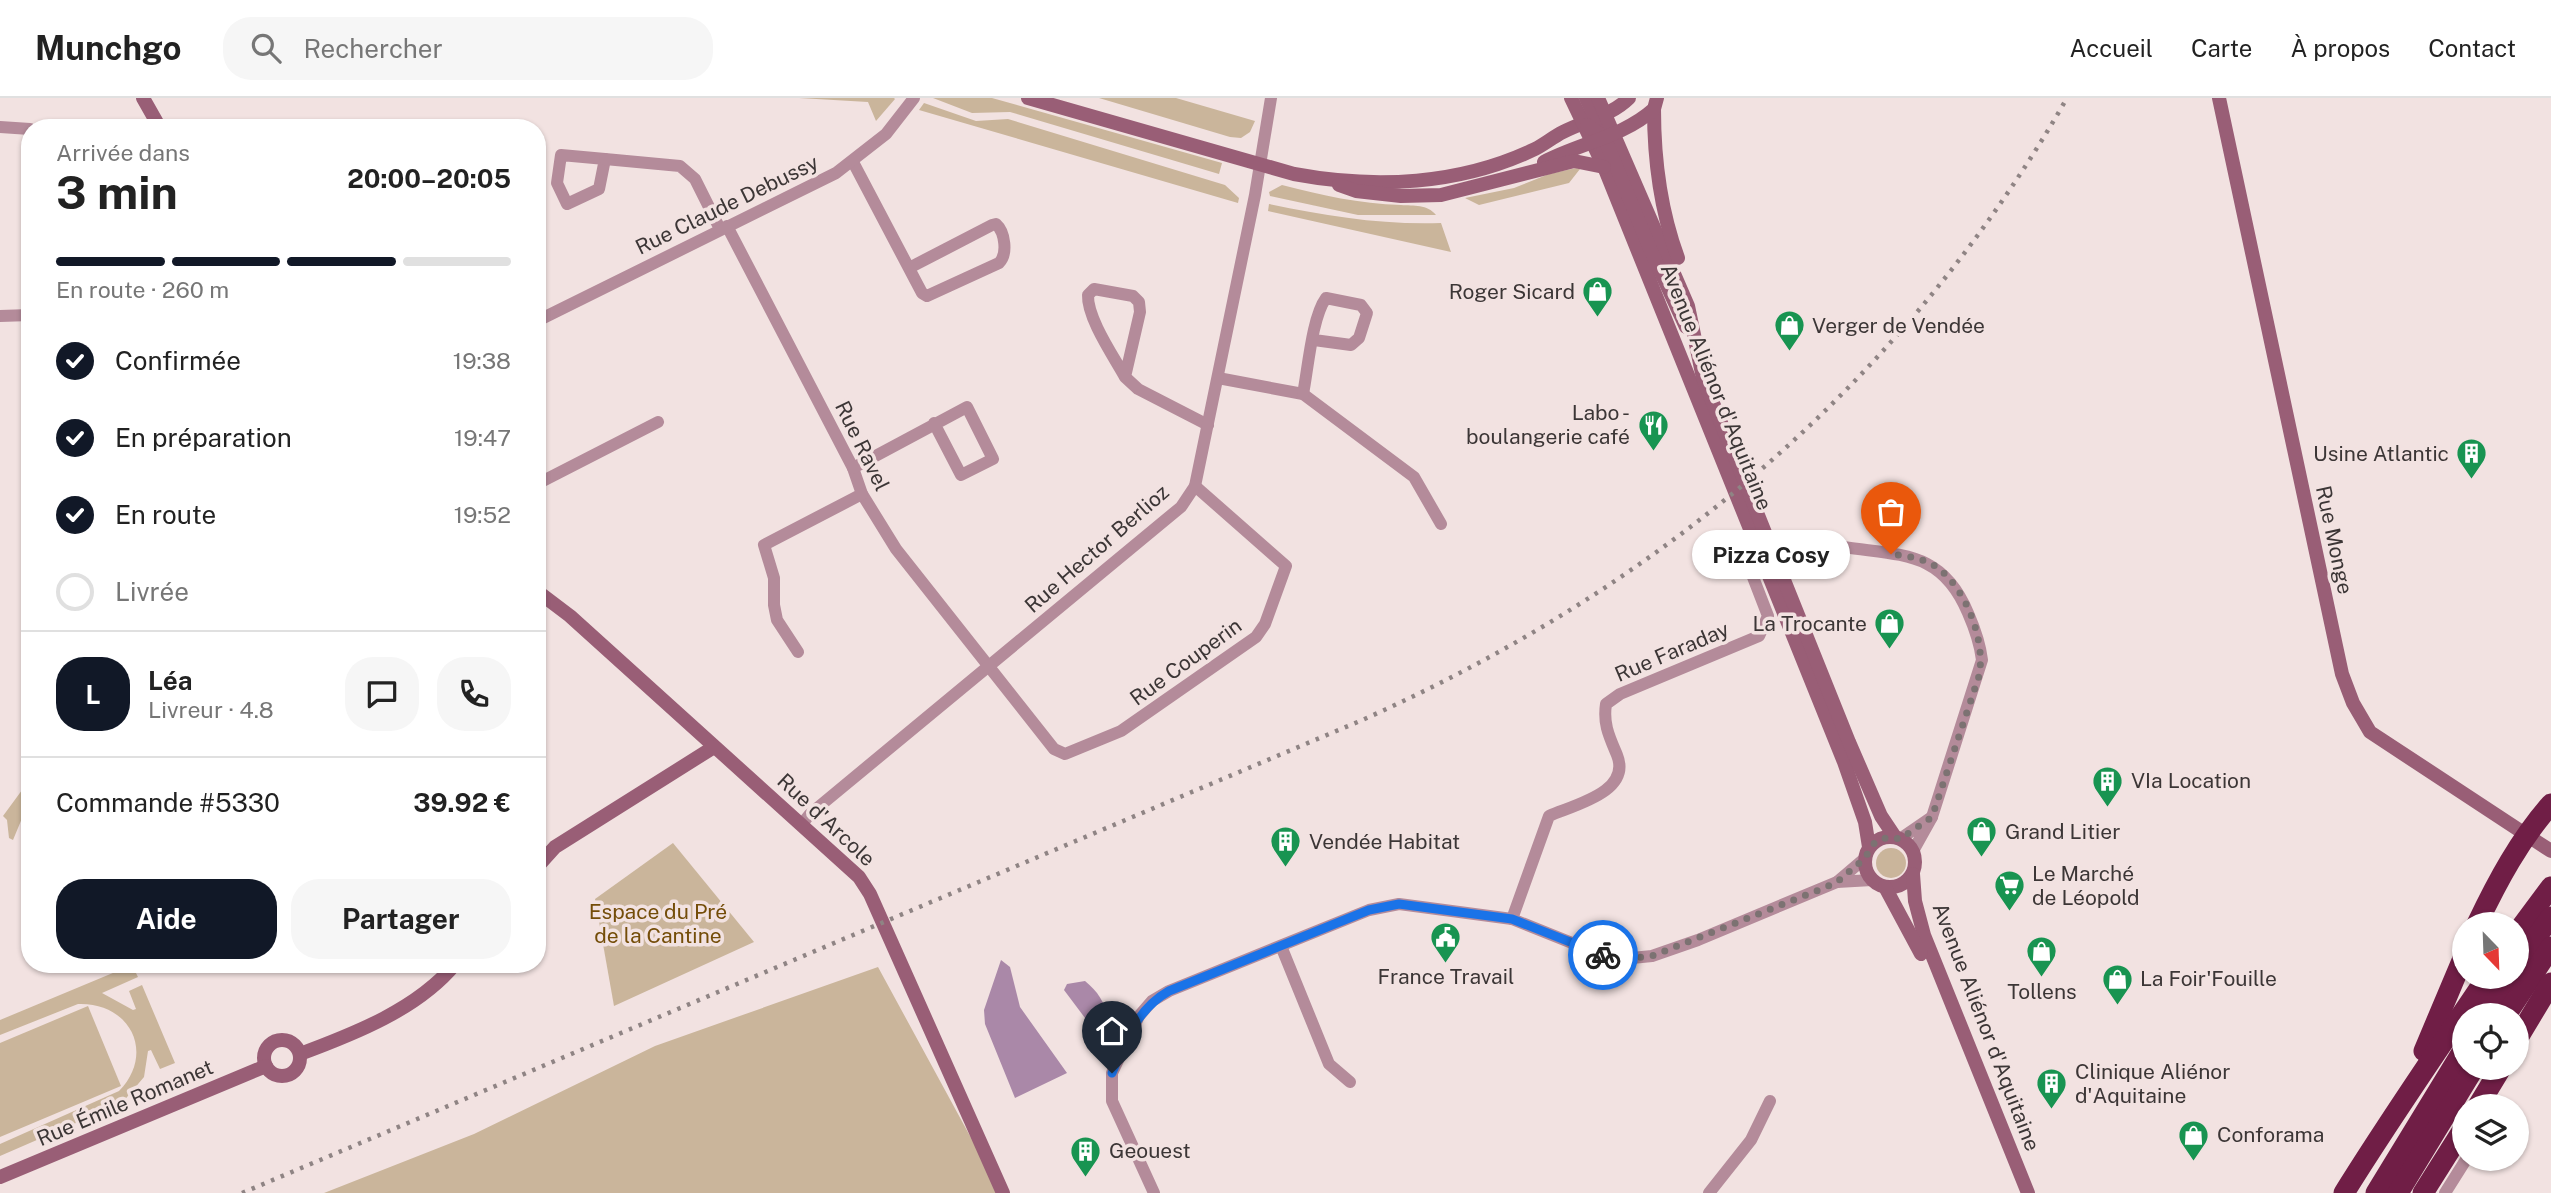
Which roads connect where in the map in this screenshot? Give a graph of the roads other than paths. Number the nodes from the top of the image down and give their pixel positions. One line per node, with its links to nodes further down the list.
1 (143, 98): 12 (main road)
2 (914, 98): 17 (street, Rue Claude Debussy)
3 (1028, 98): 18 (main road)
4 (1271, 98): 18 (street, Rue Hector Berlioz)
5 (1571, 98): 11 (main road)
6 (1586, 98): 11 (main road)
7 (1598, 98): 11 (main road)
8 (1629, 98): 11 (main road)
9 (2219, 98): 50 (main road, Rue Monge)
10 (1656, 103): 15 (main road); 24 (main road, Avenue Aliénor d'Aquitaine)
11 (1595, 118): 15 (main road); 15 (main road); 21 (main road)
12 (155, 119)
13 (0, 127): 14 (street)
14 (21, 129)
15 (1604, 137): 19 (main road, Avenue Aliénor d'Aquitaine); 20 (main road); 24 (main road, Avenue Aliénor d'Aquitaine); 29 (main road, Avenue Aliénor d'Aquitaine)
16 (605, 159): 16 (street, Rue Ravel); 22 (street, Rue Ravel)
17 (853, 162): 22 (street, Rue Claude Debussy); 23 (street)
18 (1260, 163): 21 (main road); 31 (street, Rue Hector Berlioz)
19 (1605, 167): 20 (main road); 40 (main road, Avenue Aliénor d'Aquitaine)
20 (1522, 173): 21 (main road)
21 (1323, 179)
22 (724, 227): 27 (street, Rue Claude Debussy); 36 (street, Rue Ravel)
23 (909, 268): 23 (street)
24 (1688, 306): 29 (main road, Avenue Aliénor d'Aquitaine)
25 (21, 315): 26 (street)
26 (0, 316)
27 (546, 316)
28 (1314, 340): 28 (street); 32 (street)
29 (1696, 347): 40 (main road, Avenue Aliénor d'Aquitaine)
30 (1125, 377): 30 (street); 35 (street)
31 (1218, 378): 32 (street); 35 (street, Rue Hector Berlioz)
32 (1303, 394): 41 (street)
33 (658, 422): 37 (street)
34 (934, 423): 34 (street); 36 (street)
35 (1208, 425): 38 (street, Rue Hector Berlioz)
36 (853, 468): 39 (street, Rue Ravel)
37 (546, 479)
38 (1195, 485): 45 (street, Rue Hector Berlioz); 45 (street, Rue Couperin)
39 (862, 494): 44 (street); 45 (street, Rue Ravel)
40 (1753, 518): 42 (main road, Avenue Aliénor d'Aquitaine)
41 (1441, 524)
42 (1763, 542): 48 (street); 51 (main road, Avenue Aliénor d'Aquitaine); 54 (main road, Avenue Aliénor d'Aquitaine); 64 (street, Rue Faraday)
43 (546, 598): 46 (main road, Rue d'Arcole)
44 (797, 652)
45 (990, 666): 49 (street, Rue Hector Berlioz)
46 (714, 747): 49 (main road, Rue d'Arcole); 55 (main road)
47 (2551, 804): 50 (highway)
48 (1932, 817): 51 (street); 52 (street)
49 (802, 824): 84 (main road, Rue d'Arcole)
50 (2525, 835): 53 (main road, Rue Monge); 61 (highway)
51 (1897, 838): 52 (main road); 54 (main road)
52 (1913, 851): 56 (main road)
53 (2551, 851)
54 (1867, 853): 57 (main road); 58 (street)
55 (546, 856)
56 (1913, 874): 59 (main road); 88 (main road, Avenue Aliénor d'Aquitaine)
57 (1872, 880): 58 (street); 59 (main road)
58 (1837, 882): 64 (street)
59 (1885, 887): 87 (main road, Avenue Aliénor d'Aquitaine)
60 (2551, 887): 62 (highway)
61 (2483, 912)
62 (2529, 917)
63 (2551, 917): 66 (highway)
64 (1512, 919): 65 (street)
65 (1281, 946): 78 (street); 85 (street)
66 (2529, 947)
67 (2551, 947): 72 (highway)
68 (445, 973): 74 (main road)
69 (2551, 983): 73 (highway)
70 (2452, 986): 80 (highway)
71 (2479, 989): 80 (highway)
72 (2514, 1003)
73 (2529, 1019)
74 (300, 1054): 75 (main road); 75 (main road)
75 (266, 1066): 83 (main road, Rue Émile Romanet)
76 (2452, 1069): 90 (highway)
77 (2467, 1080): 91 (highway)
78 (1350, 1082)
79 (1770, 1101): 86 (street)
80 (2387, 1124): 89 (highway)
81 (2452, 1147): 92 (highway)
82 (2458, 1171): 93 (street)
83 (0, 1177)
84 (1003, 1193)
85 (1154, 1193)
86 (1709, 1193)
87 (2018, 1193)
88 (2028, 1193)
89 (2344, 1193)
90 (2376, 1193)
91 (2398, 1193)
92 (2423, 1193)
93 (2445, 1193)

